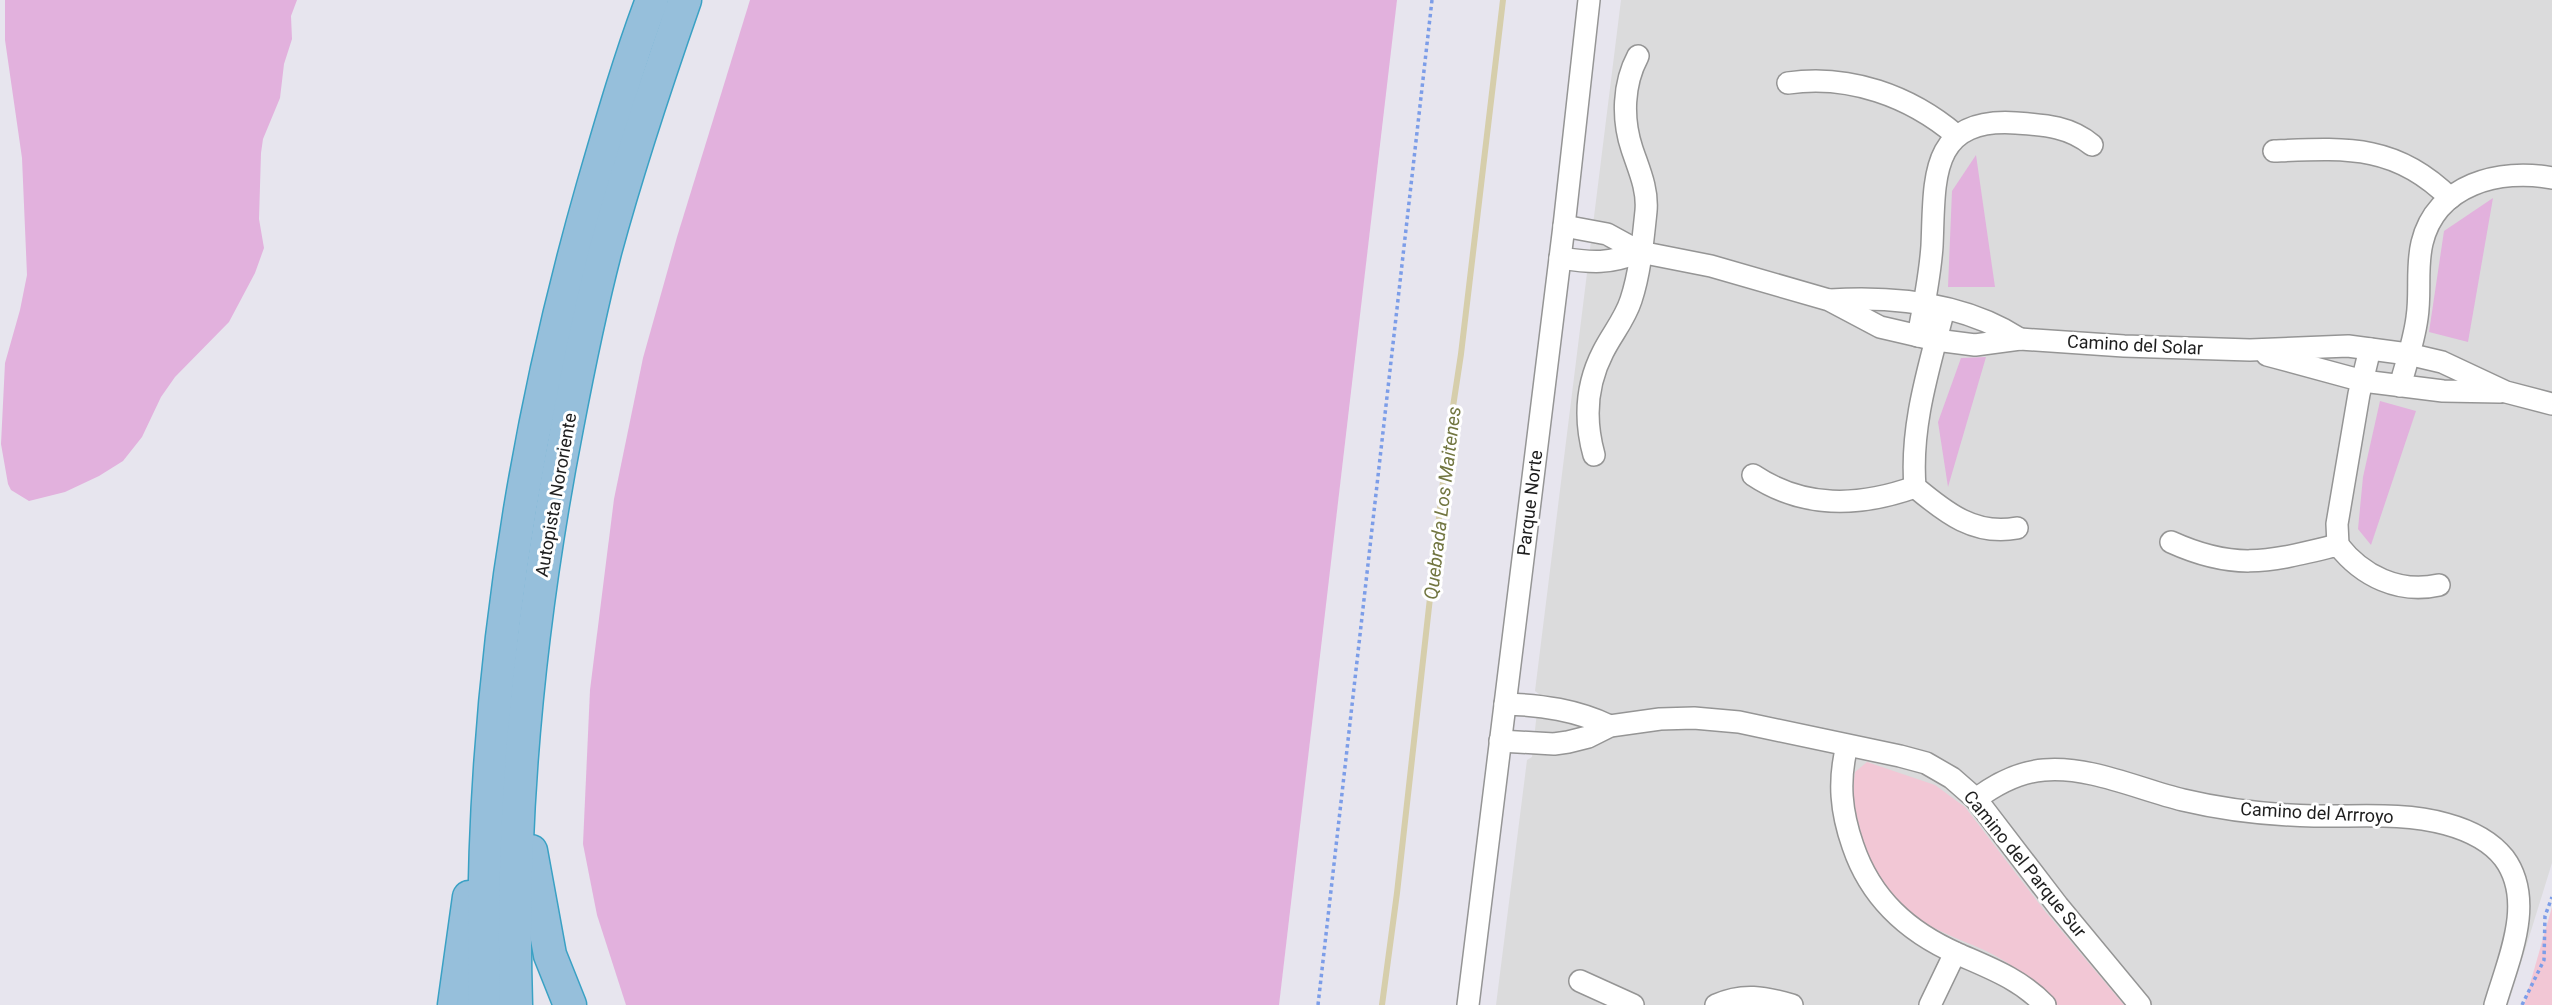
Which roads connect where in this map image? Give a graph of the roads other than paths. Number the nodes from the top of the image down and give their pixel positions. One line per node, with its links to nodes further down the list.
1 (652, 0): 37 (highway, Autopista Nororiente)
2 (684, 0): 36 (highway, Autopista Nororiente)
3 (1589, 0): 11 (street, Parque Norte)
4 (1638, 56): 12 (street)
5 (1788, 83): 6 (street)
6 (1956, 135): 7 (street); 15 (street)
7 (2092, 145)
8 (2274, 151): 10 (street)
9 (2552, 178): 10 (street)
10 (2450, 198): 20 (street)
11 (1564, 226): 12 (street, Camino del Solar); 13 (street, Parque Norte)
12 (1640, 251): 13 (street); 14 (street, Camino del Solar); 25 (street)
13 (1560, 258): 32 (street, Parque Norte)
14 (1829, 300): 15 (street, Camino del Solar); 16 (street, Camino del Solar)
15 (1934, 307): 16 (street); 17 (street, Camino del Solar)
16 (1927, 338): 17 (street, Camino del Solar); 27 (street)
17 (2020, 339): 19 (street, Camino del Solar)
18 (2370, 349): 19 (street, Camino del Solar); 20 (street, Camino del Solar); 21 (street)
19 (2250, 350): 21 (street, Camino del Solar)
20 (2408, 354): 22 (street); 23 (street, Camino del Solar)
21 (2363, 381): 22 (street, Camino del Solar); 30 (street)
22 (2400, 386): 23 (street, Camino del Solar)
23 (2506, 392): 24 (street, Camino del Solar)
24 (2552, 404)
25 (1594, 455)
26 (1753, 475): 27 (street)
27 (1915, 487): 28 (street)
28 (2017, 528)
29 (2171, 542): 30 (street)
30 (2338, 545): 31 (street)
31 (2439, 585)
32 (1505, 704): 33 (street); 34 (street, Parque Norte)
33 (1610, 726): 34 (street); 35 (street, Camino del Parque Sur)
34 (1500, 741): 45 (street, Parque Norte)
35 (1847, 746): 38 (street, Camino del Parque Sur); 39 (street)
36 (522, 747): 43 (highway, Autopista Nororiente); 44 (highway)
37 (488, 774): 41 (highway); 42 (highway, Autopista Nororiente)
38 (1976, 799): 51 (street, Camino del Parque Sur); 52 (street, Camino del Arrroyo)
39 (1955, 953): 49 (street); 50 (street)
40 (1580, 981): 46 (street)
41 (454, 1005)
42 (485, 1005)
43 (516, 1005)
44 (570, 1005)
45 (1468, 1005)
46 (1633, 1005)
47 (1716, 1005): 48 (street)
48 (1792, 1005)
49 (1930, 1005)
50 (2045, 1005)
51 (2140, 1005)
52 (2495, 1005)

